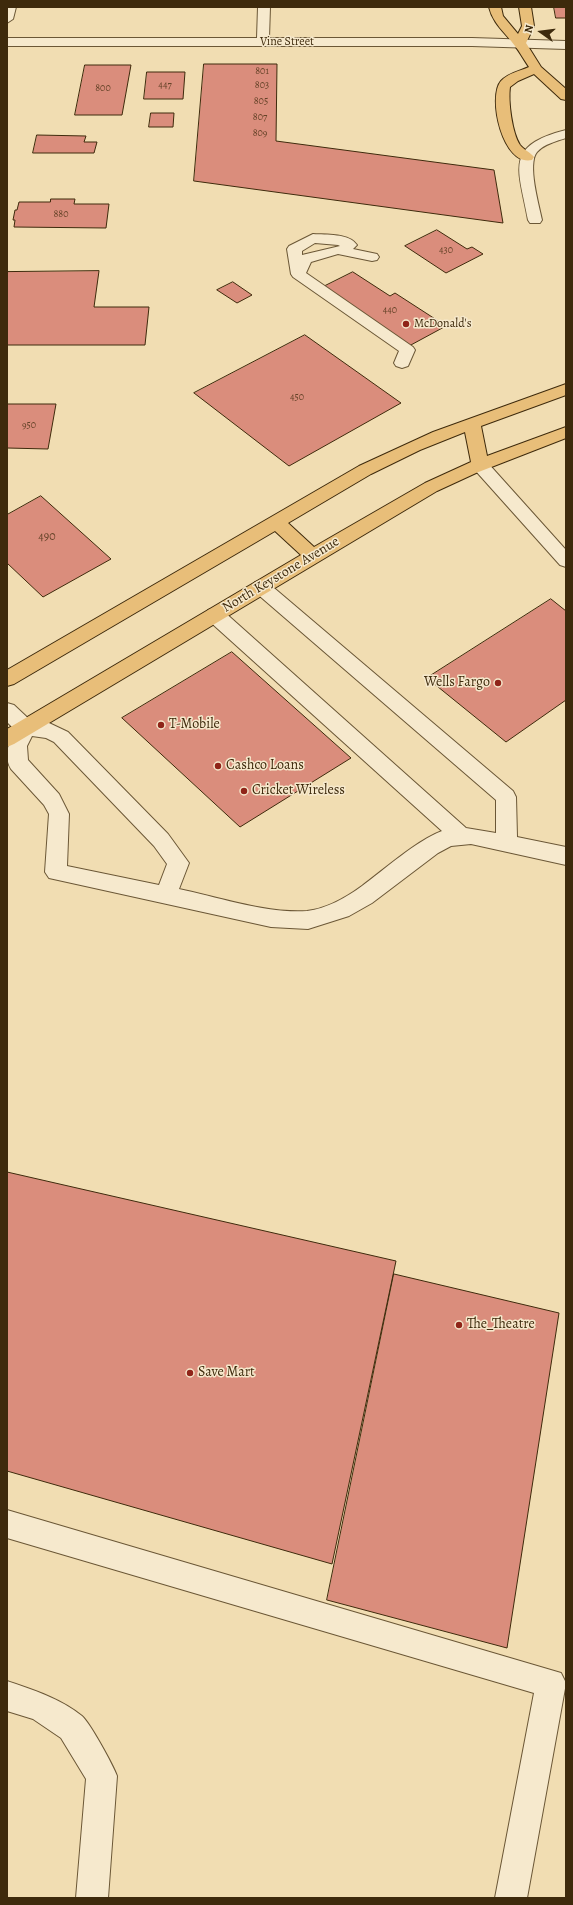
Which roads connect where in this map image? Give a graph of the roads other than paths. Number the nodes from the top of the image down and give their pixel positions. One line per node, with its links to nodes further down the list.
1 (10, 7): 5 (street)
2 (264, 7): 6 (street)
3 (495, 7): 8 (main road)
4 (525, 7): 8 (main road)
5 (7, 19)
6 (263, 41): 7 (street, Vine Street); 8 (street, Vine Street)
7 (7, 42)
8 (520, 44): 9 (street, Vine Street); 10 (main road)
9 (566, 45)
10 (536, 69): 11 (main road); 13 (main road)
11 (566, 96)
12 (566, 134): 13 (street)
13 (527, 157): 14 (street)
14 (535, 220)
15 (372, 258): 16 (street)
16 (402, 363)
17 (566, 389): 18 (main road)
18 (472, 423): 20 (main road); 21 (main road)
19 (566, 432): 20 (main road, North Keystone Avenue)
20 (480, 465): 22 (main road, North Keystone Avenue); 23 (street)
21 (276, 522): 22 (main road); 26 (main road)
22 (312, 556): 24 (main road, North Keystone Avenue)
23 (566, 561)
24 (261, 587): 25 (main road, North Keystone Avenue); 31 (street)
25 (215, 615): 28 (main road, North Keystone Avenue); 30 (street)
26 (7, 679)
27 (7, 710): 28 (street)
28 (26, 728): 29 (main road, North Keystone Avenue); 33 (street); 33 (street)
29 (7, 739)
30 (462, 837): 31 (street); 33 (street)
31 (507, 844): 32 (street)
32 (566, 856)
33 (166, 896)
34 (7, 1524): 37 (street)
35 (7, 1696): 36 (street)
36 (92, 1898)
37 (510, 1898)

